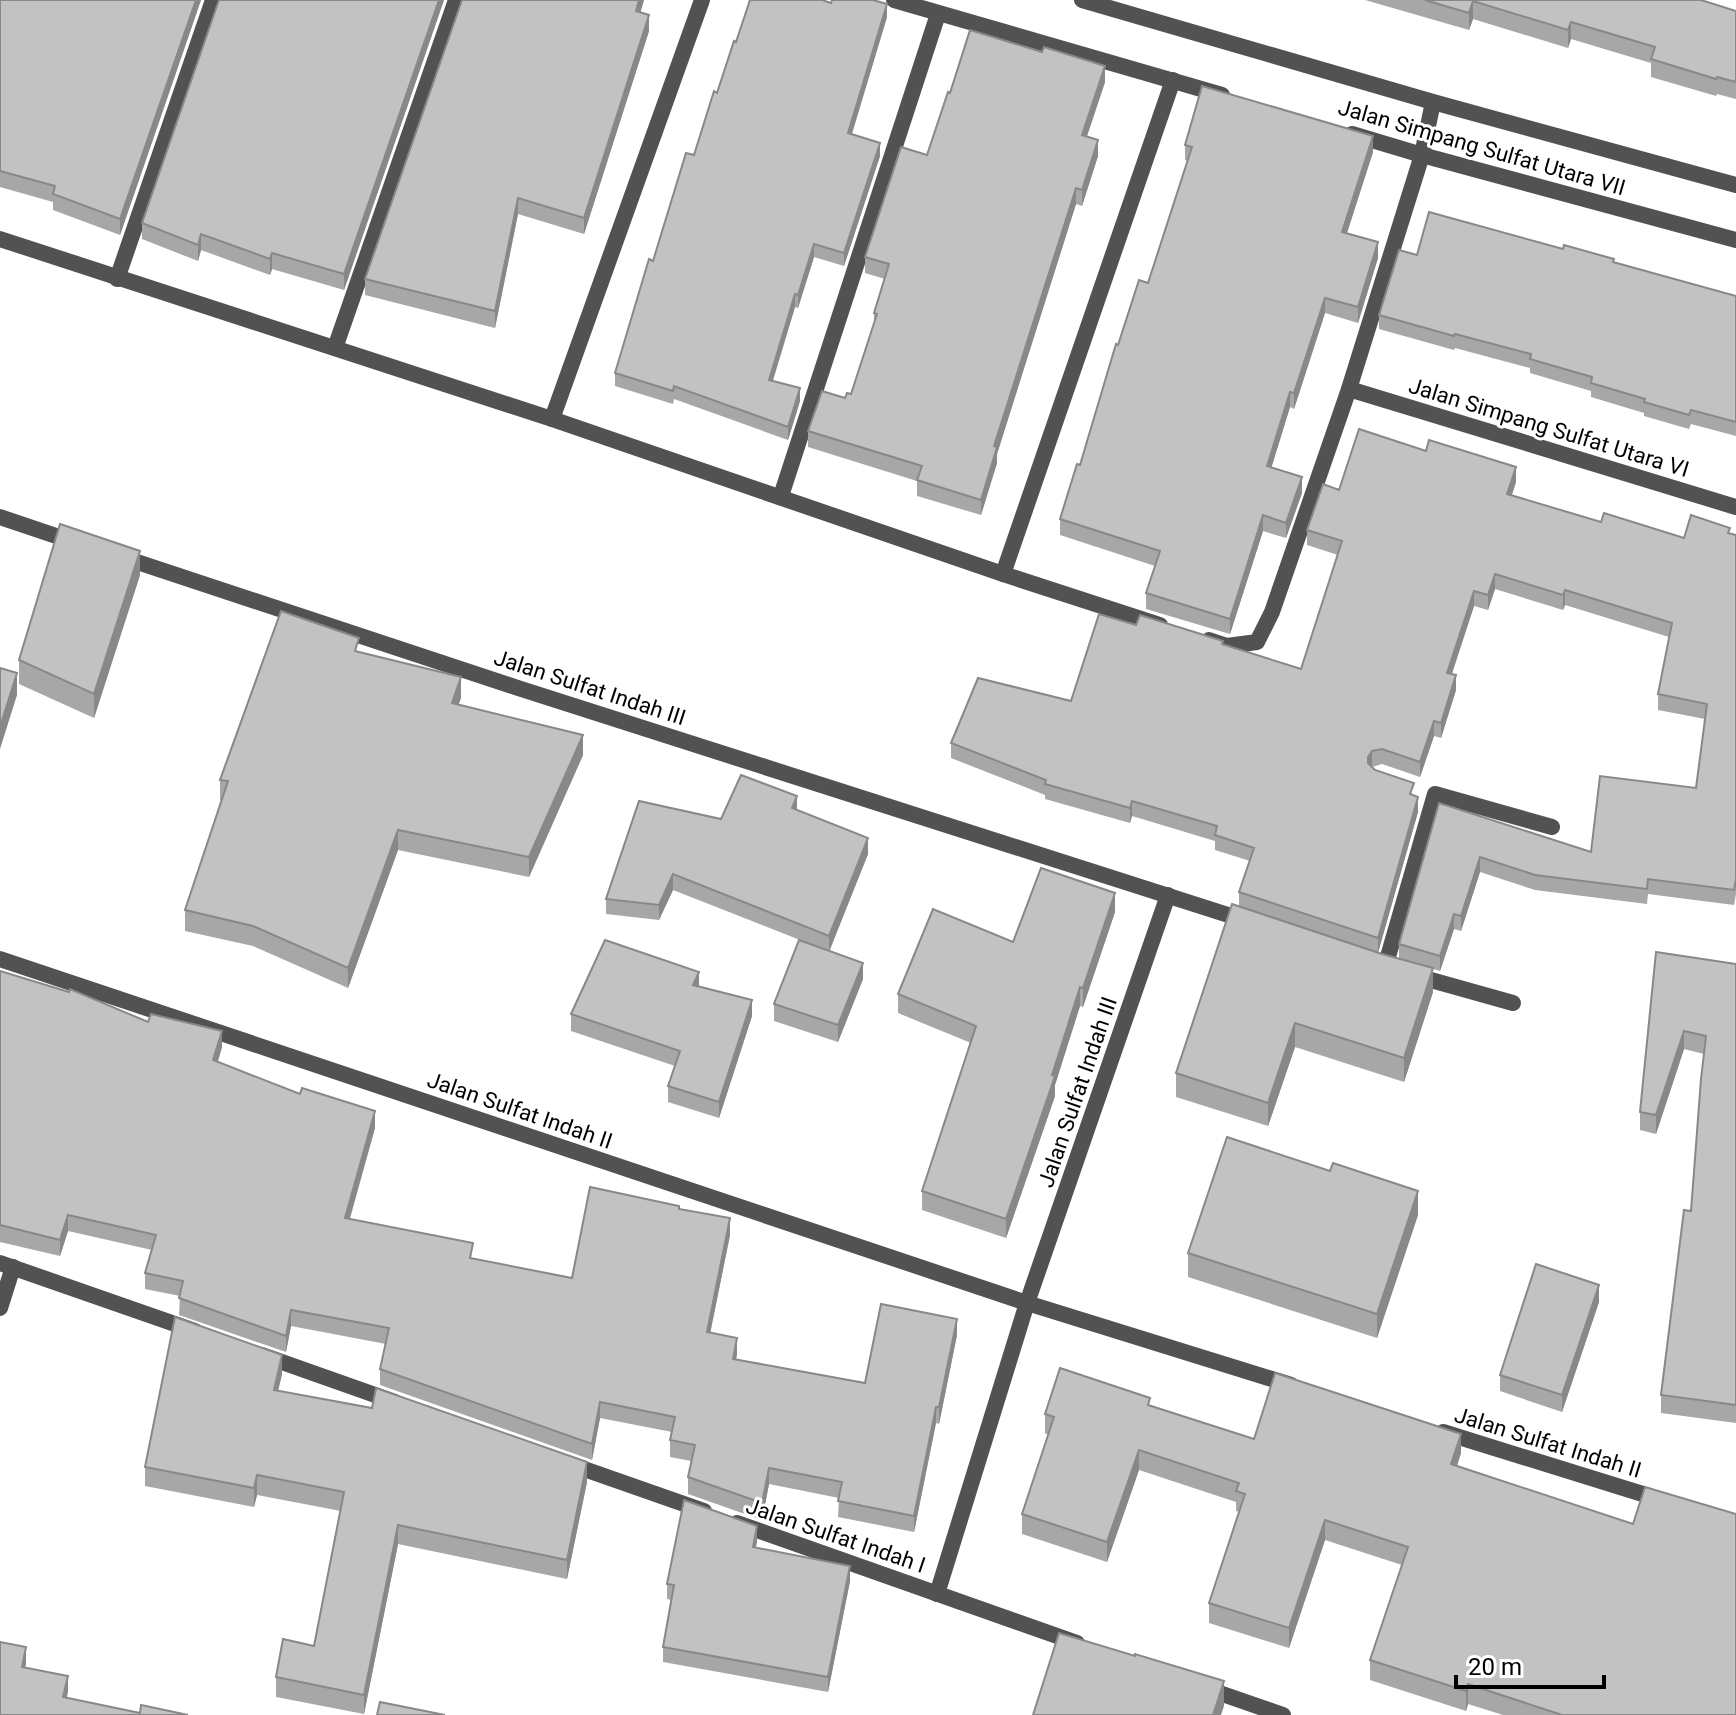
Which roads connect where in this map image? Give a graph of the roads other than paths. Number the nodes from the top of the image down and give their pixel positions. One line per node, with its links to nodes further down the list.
1 (213, 0): 15 (street)
2 (456, 0): 16 (street)
3 (702, 0): 18 (street)
4 (894, 0): 6 (street)
5 (1082, 0): 9 (street, Jalan Simpang Sulfat Utara VII)
6 (938, 14): 7 (street); 19 (street)
7 (1173, 80): 8 (street); 22 (street)
8 (1231, 98)
9 (1433, 102): 11 (street); 12 (street, Jalan Simpang Sulfat Utara VII)
10 (1334, 129): 11 (street, Jalan Simpang Sulfat Utara VII)
11 (1422, 155): 14 (street, Jalan Simpang Sulfat Utara VII); 17 (street)
12 (1736, 185)
13 (0, 239): 15 (street)
14 (1736, 240)
15 (117, 279): 16 (street)
16 (335, 348): 18 (street)
17 (1349, 389): 20 (street, Jalan Simpang Sulfat Utara VI); 22 (street)
18 (552, 419): 19 (street)
19 (781, 496): 22 (street)
20 (1736, 507)
21 (0, 517): 24 (street, Jalan Sulfat Indah III)
22 (1003, 574)
23 (1552, 827): 27 (street)
24 (1168, 895): 25 (street, Jalan Sulfat Indah III); 29 (street, Jalan Sulfat Indah III)
25 (1255, 924)
26 (0, 959): 29 (street, Jalan Sulfat Indah II)
27 (1513, 1003)
28 (6, 1265): 30 (street); 31 (street)
29 (1027, 1303): 33 (street, Jalan Sulfat Indah II); 38 (street)
30 (0, 1308)
31 (206, 1336)
32 (251, 1351): 34 (street)
33 (1313, 1392)
34 (415, 1409)
35 (1434, 1429): 37 (street, Jalan Sulfat Indah II)
36 (549, 1457): 38 (street, Jalan Sulfat Indah I)
37 (1676, 1505)
38 (937, 1594): 39 (street, Jalan Sulfat Indah I)
39 (1087, 1646)
40 (1193, 1683): 41 (street)
41 (1283, 1715)

